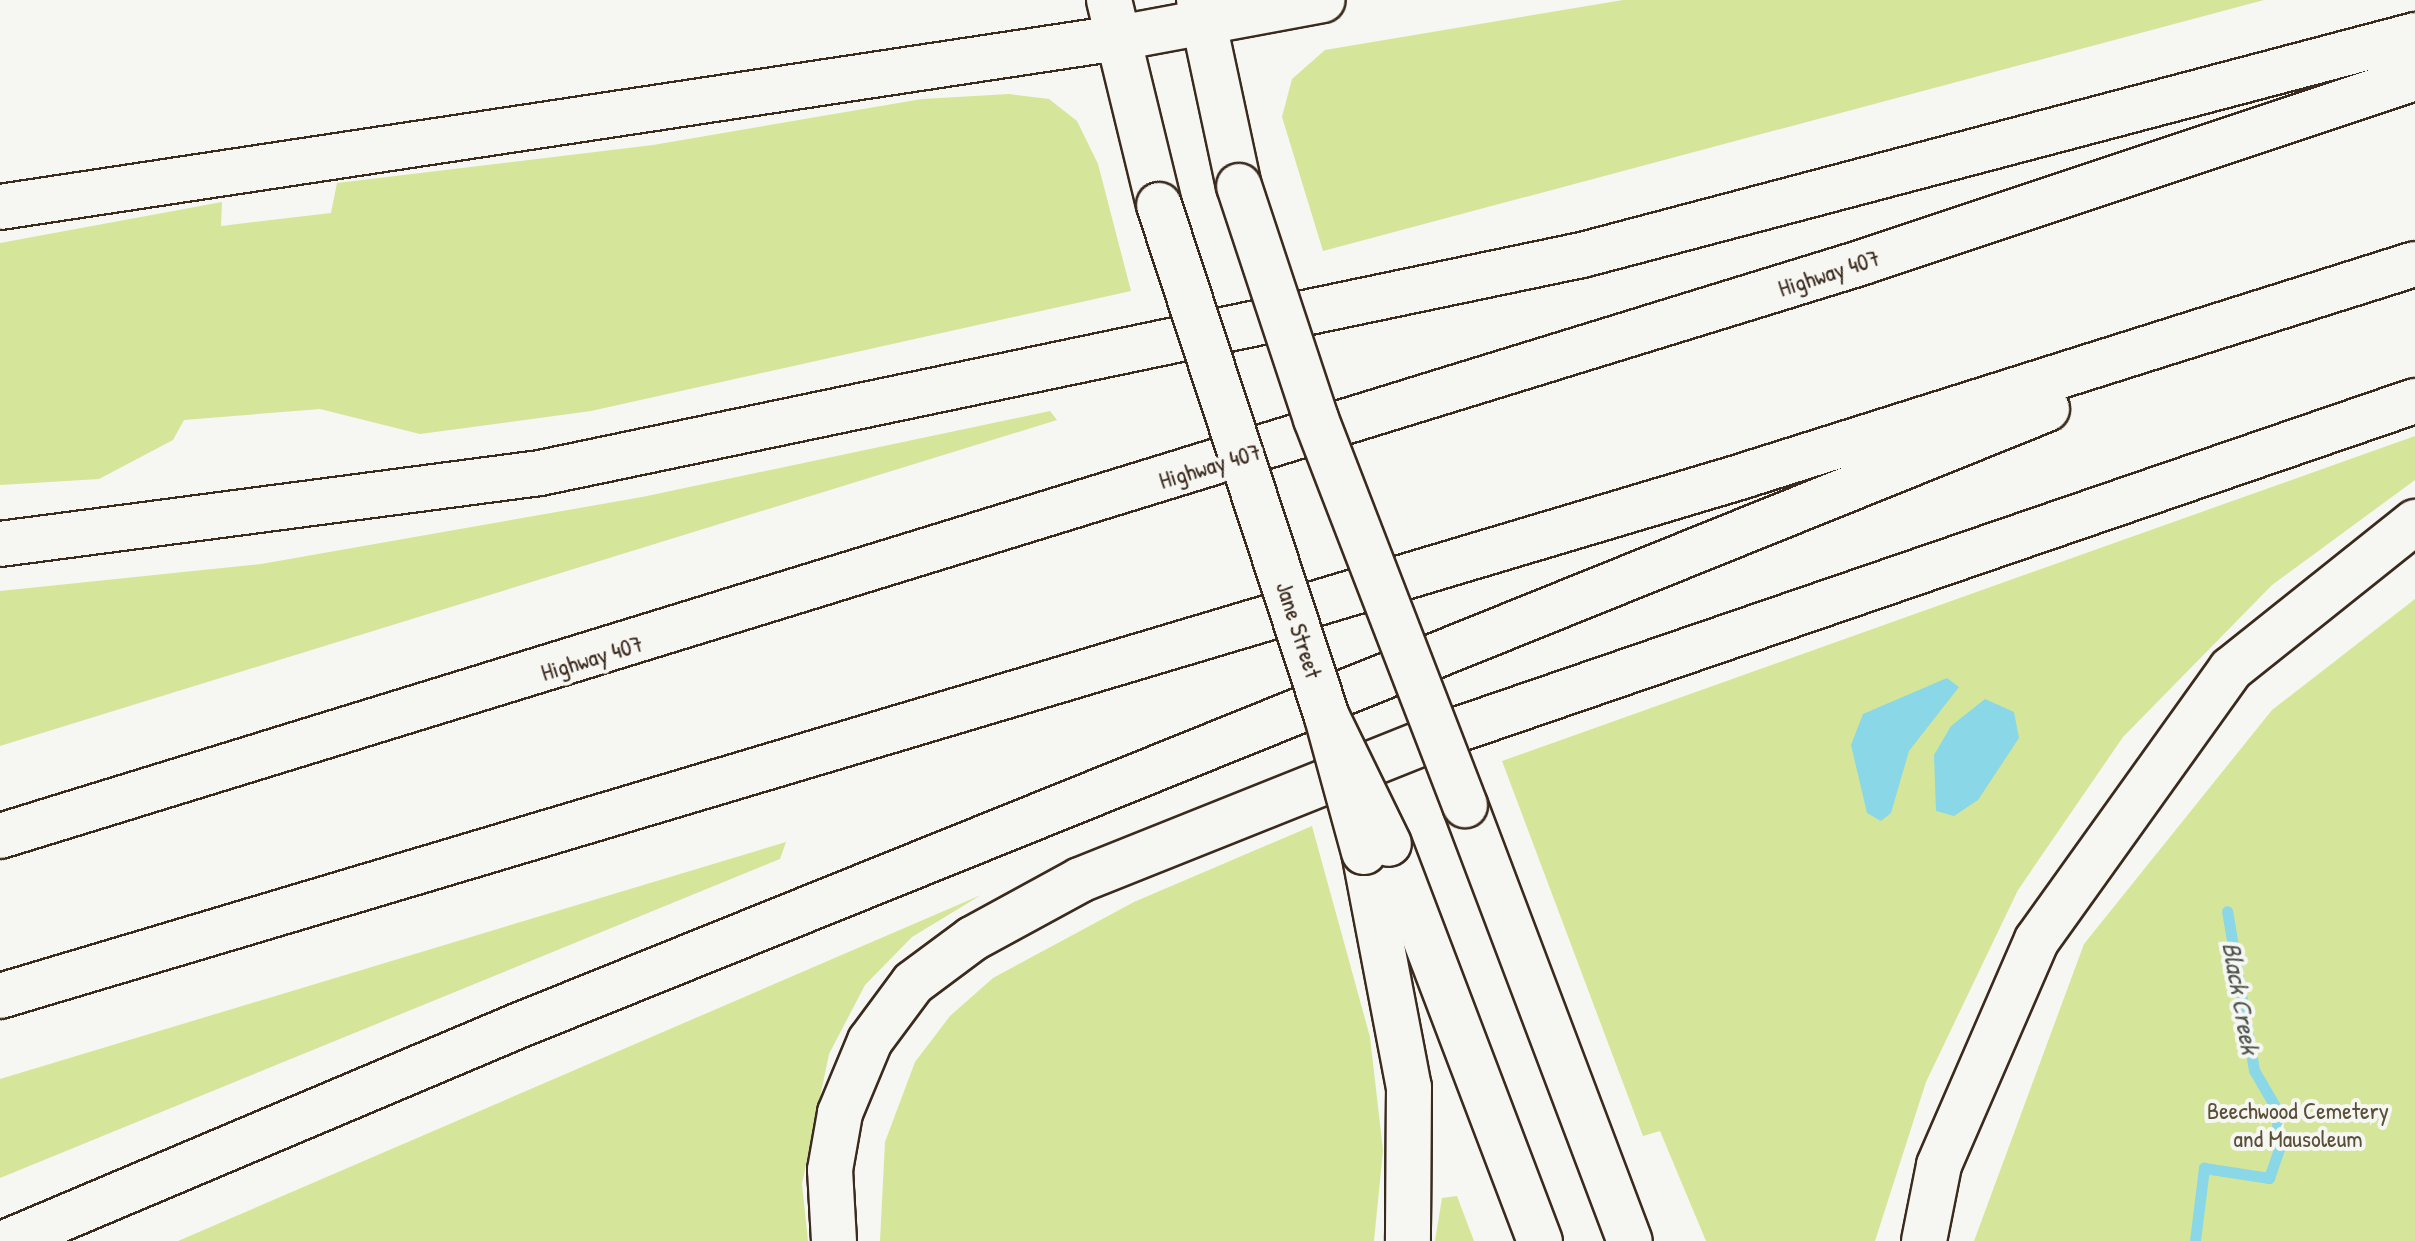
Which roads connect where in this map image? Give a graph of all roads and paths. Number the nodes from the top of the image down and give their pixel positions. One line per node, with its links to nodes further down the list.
1 (1323, 0): 2 (main road)
2 (1201, 11): 3 (main road); 19 (main road, bridge)
3 (1113, 19): 6 (main road); 13 (main road, Jane Street, bridge)
4 (2415, 35): 11 (main road)
5 (2415, 78): 12 (main road, Highway 407)
6 (0, 207)
7 (2415, 264): 8 (main road)
8 (2323, 296): 14 (main road); 15 (main road)
9 (2415, 401): 16 (main road)
10 (2415, 522): 20 (main road)
11 (0, 544)
12 (0, 836)
13 (1377, 848): 17 (main road); 18 (main road)
14 (0, 996)
15 (9, 1241)
16 (834, 1241)
17 (1408, 1241)
18 (1540, 1241)
19 (1630, 1241)
20 (1924, 1241)

